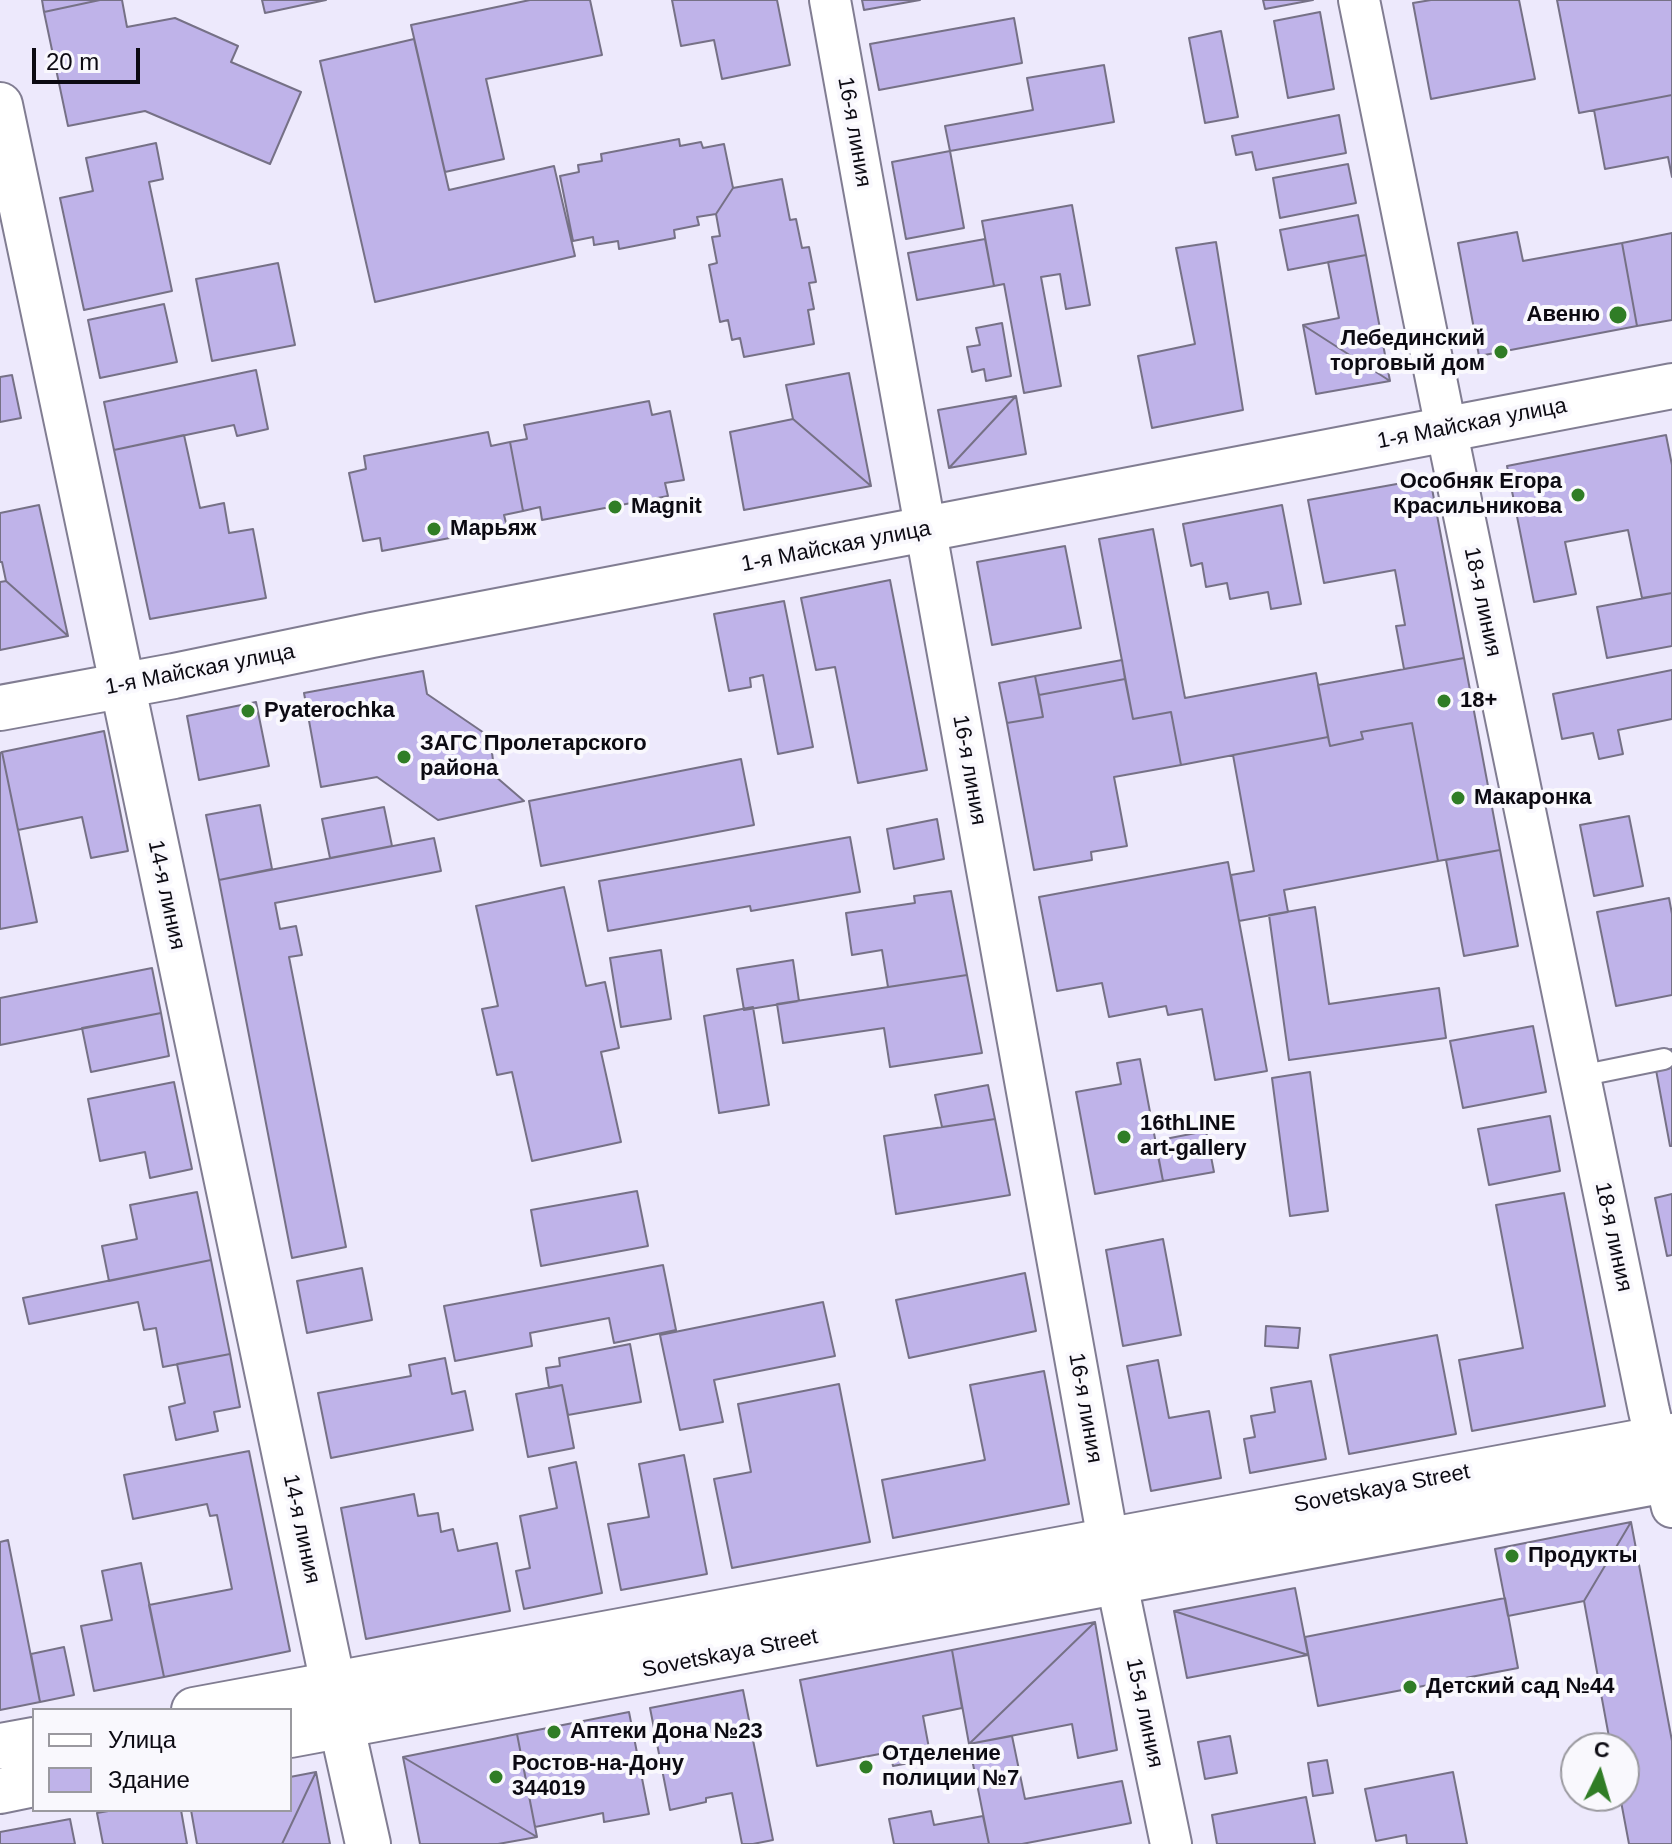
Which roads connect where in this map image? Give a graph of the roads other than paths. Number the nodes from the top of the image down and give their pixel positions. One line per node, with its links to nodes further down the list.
1 (830, 0): 6 (street, 16-я линия)
2 (1359, 0): 5 (street, 18-я линия)
3 (0, 105): 7 (street, 14-я линия)
4 (1672, 386): 5 (street, 1-я Майская улица)
5 (1446, 428): 6 (street, 1-я Майская улица); 10 (street, 18-я линия)
6 (925, 530): 7 (street, 1-я Майская улица); 13 (street, 16-я линия)
7 (121, 686): 8 (street, 1-я Майская улица); 15 (street, 14-я линия)
8 (0, 708)
9 (1664, 1059): 10 (lane)
10 (1580, 1076): 11 (street, 18-я линия)
11 (1664, 1437): 12 (street, Sovetskaya Street); 13 (street, Sovetskaya Street)
12 (1670, 1489): 14 (street, Sovetskaya Street)
13 (1108, 1540): 14 (street); 15 (street, Sovetskaya Street)
14 (1117, 1582): 17 (street, Sovetskaya Street); 24 (street, 15-я линия)
15 (334, 1684): 16 (street, Sovetskaya Street); 17 (street)
16 (205, 1708)
17 (343, 1727): 18 (street, Sovetskaya Street); 23 (street)
18 (292, 1735)
19 (32, 1740): 20 (street)
20 (0, 1746)
21 (32, 1784): 22 (street)
22 (0, 1791)
23 (368, 1844)
24 (1171, 1844)

